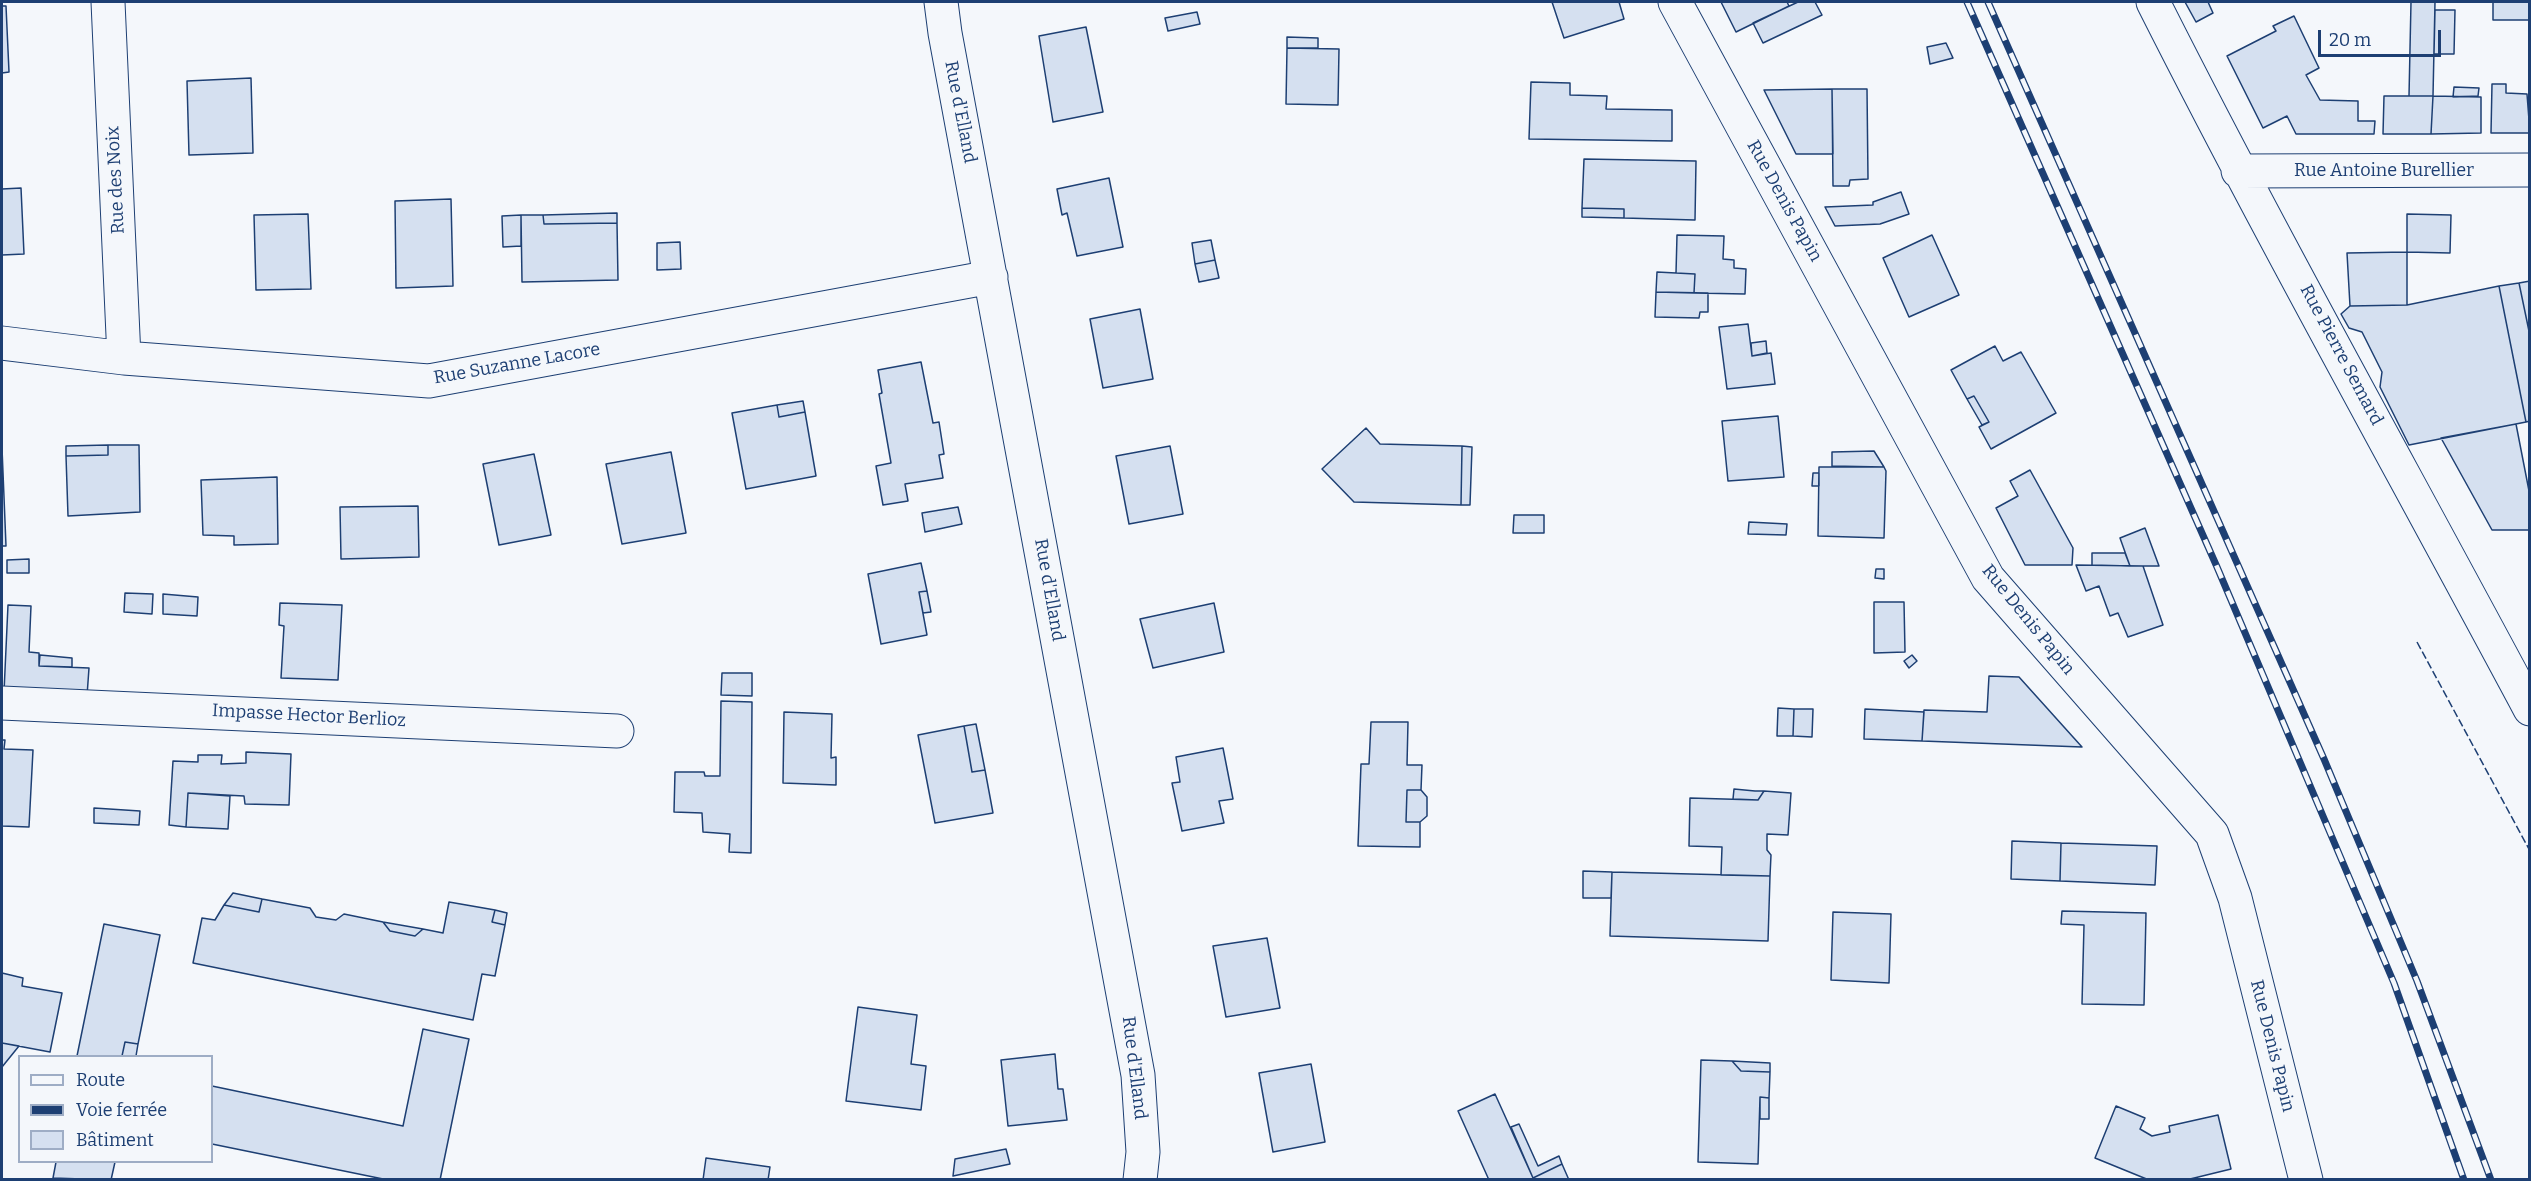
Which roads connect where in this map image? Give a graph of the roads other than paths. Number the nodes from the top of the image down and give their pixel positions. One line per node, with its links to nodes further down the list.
1 (108, 2): 9 (street, Rue des Noix)
2 (941, 2): 7 (street, Rue d'Elland)
3 (1676, 2): 14 (street, Rue Denis Papin)
4 (2153, 2): 6 (street, Rue Pierre Semard)
5 (2529, 170): 6 (street, Rue Antoine Burellier)
6 (2238, 171): 11 (street, Rue Pierre Semard)
7 (991, 277): 9 (street, Rue Suzanne Lacore); 13 (street, Rue d'Elland)
8 (2, 343): 9 (street, Rue Suzanne Lacore)
9 (124, 358)
10 (2, 703): 12 (street, Impasse Hector Berlioz)
11 (2529, 709)
12 (617, 731)
13 (1140, 1179)
14 (2306, 1179)

